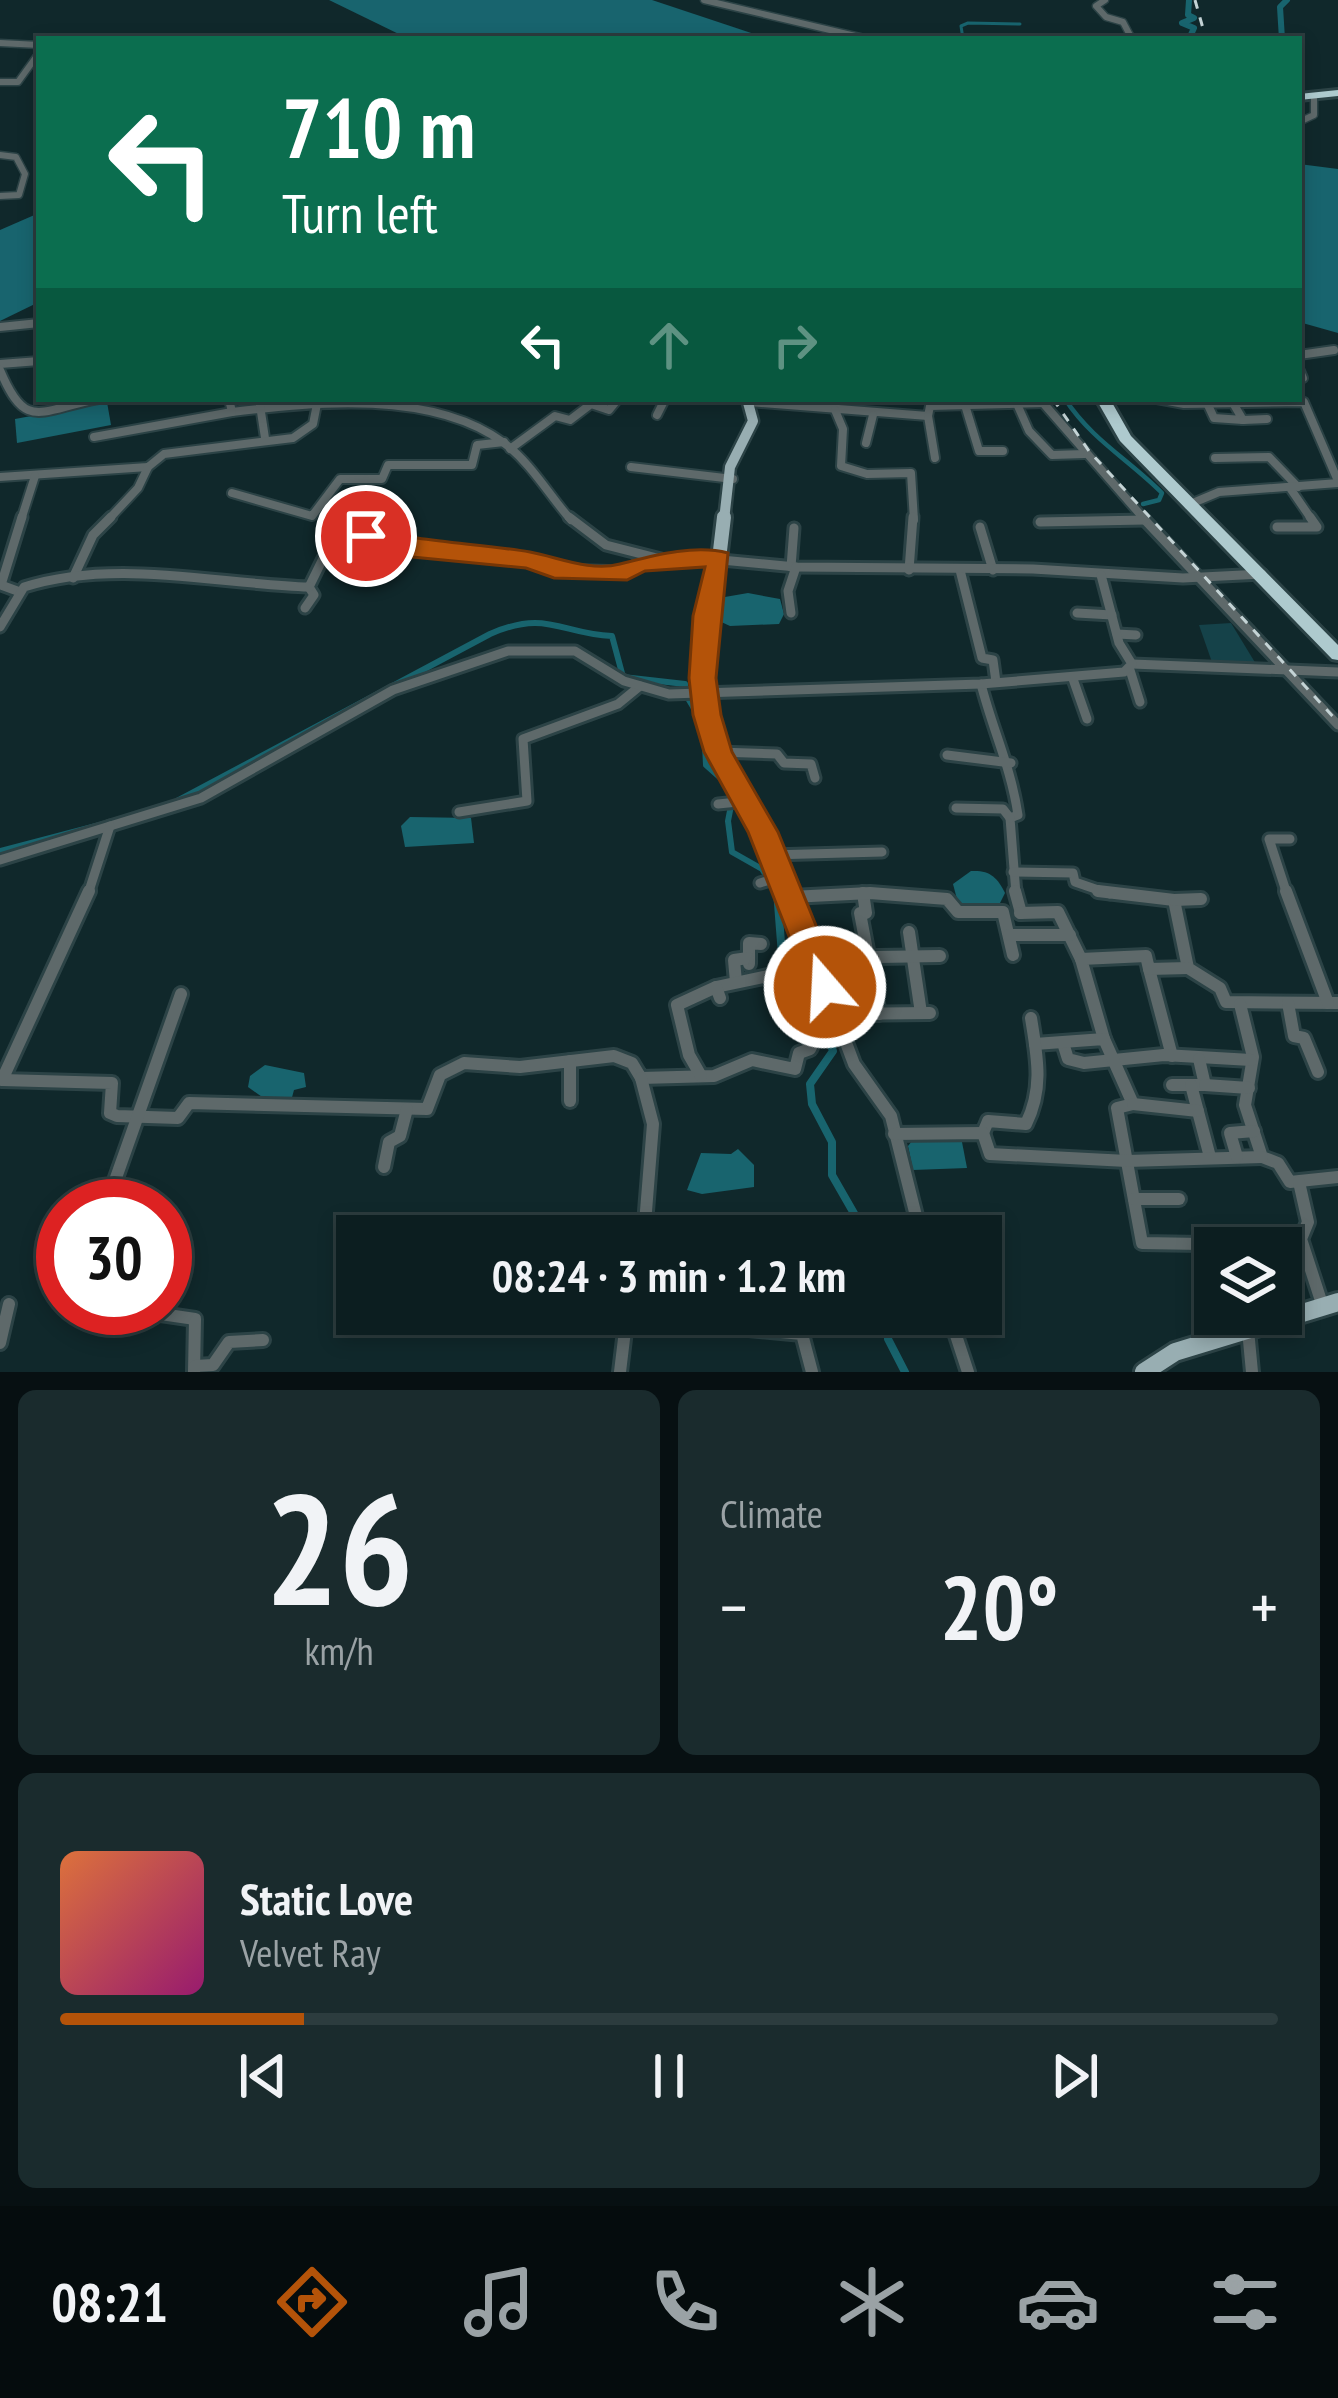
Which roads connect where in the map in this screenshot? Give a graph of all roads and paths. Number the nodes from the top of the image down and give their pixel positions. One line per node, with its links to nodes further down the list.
1 (704, 0): 3 (street)
2 (1106, 0): 4 (street)
3 (855, 36)
4 (1130, 36)
5 (0, 43): 6 (street)
6 (36, 49)
7 (36, 54): 8 (street)
8 (4, 82): 10 (street)
9 (1338, 93): 11 (highway)
10 (0, 95)
11 (1307, 98): 12 (street)
12 (1302, 121)
13 (0, 155): 14 (street)
14 (0, 196)
15 (36, 323): 16 (street)
16 (0, 327)
17 (1334, 350): 18 (street)
18 (1302, 355)
19 (36, 362): 20 (street)
20 (0, 367): 21 (street)
21 (81, 402)
22 (230, 402): 41 (street)
23 (615, 402): 53 (street)
24 (664, 402): 43 (street)
25 (748, 402): 62 (main road)
26 (765, 402): 40 (street)
27 (884, 402): 42 (street)
28 (1034, 402): 38 (street)
29 (1044, 402): 55 (street)
30 (1106, 402): 66 (highway)
31 (1187, 402): 39 (street)
32 (1252, 402): 36 (street)
33 (1282, 402): 63 (street)
34 (260, 403): 35 (street); 41 (street); 51 (street)
35 (318, 403): 51 (street); 53 (street)
36 (1233, 403): 39 (street); 48 (street)
37 (965, 404): 38 (street); 45 (street); 54 (street)
38 (1017, 404): 55 (street)
39 (1207, 404): 46 (street)
40 (835, 410): 44 (street); 75 (street)
41 (232, 412): 50 (street)
42 (886, 414): 44 (street); 45 (street)
43 (657, 415)
44 (873, 415): 52 (street)
45 (928, 416): 56 (street)
46 (1214, 418): 48 (street); 49 (street)
47 (1267, 419): 48 (street)
48 (1243, 420)
49 (1198, 421)
50 (94, 437)
51 (265, 438): 58 (street)
52 (866, 443)
53 (507, 446): 65 (street); 73 (street)
54 (1003, 451)
55 (1085, 454): 67 (street)
56 (935, 458)
57 (1215, 458): 64 (street)
58 (148, 467): 60 (street); 80 (street)
59 (632, 467): 62 (street)
60 (35, 476): 61 (street); 83 (street)
61 (0, 477)
62 (733, 478): 72 (main road)
63 (1338, 482): 64 (street)
64 (1294, 487): 66 (street); 70 (street)
65 (232, 493)
66 (1191, 505): 79 (highway)
67 (1144, 520): 68 (street); 81 (street)
68 (1040, 522)
69 (980, 526): 77 (street)
70 (1277, 527)
71 (794, 528): 74 (street)
72 (719, 559): 73 (street); 74 (street); 99 (street)
73 (666, 560): 82 (street)
74 (794, 567): 75 (street); 85 (street)
75 (909, 570): 76 (street)
76 (960, 570): 77 (street); 96 (street)
77 (993, 570): 78 (street)
78 (1101, 575): 81 (street); 87 (street)
79 (1260, 575): 81 (street); 91 (highway)
80 (73, 578): 82 (street); 83 (street)
81 (1202, 578): 93 (street)
82 (309, 587): 84 (street)
83 (20, 592): 88 (street)
84 (305, 608)
85 (791, 613)
86 (1078, 614): 87 (street)
87 (1112, 614): 89 (street)
88 (0, 627)
89 (1117, 634): 90 (street); 92 (street)
90 (1136, 635)
91 (1338, 650)
92 (1131, 667): 93 (street); 95 (street); 100 (street)
93 (1289, 672): 94 (street); 102 (street)
94 (1338, 672)
95 (1073, 679): 96 (street); 101 (street)
96 (996, 682): 97 (street)
97 (981, 684): 99 (street); 105 (street)
98 (640, 686): 99 (street); 110 (street); 112 (street)
99 (704, 692): 103 (street)
100 (1140, 702)
101 (1087, 719)
102 (1338, 725)
103 (718, 752): 106 (street); 107 (street)
104 (947, 755): 105 (street)
105 (1011, 763): 111 (street)
106 (815, 778)
107 (748, 801): 108 (street); 115 (street)
108 (726, 804)
109 (956, 808): 111 (street)
110 (459, 812)
111 (1010, 818): 117 (street)
112 (110, 826): 116 (street); 157 (street)
113 (1290, 838): 140 (street)
114 (882, 852): 115 (street)
115 (770, 855): 119 (street)
116 (0, 860)
117 (1012, 872): 121 (street); 123 (street)
118 (862, 893): 119 (street); 122 (street); 131 (street)
119 (791, 897): 132 (street)
120 (1201, 899): 121 (street)
121 (1174, 900): 134 (street)
122 (1003, 912): 123 (street); 125 (street)
123 (1021, 913): 126 (street)
124 (909, 932): 129 (street)
125 (1009, 935): 126 (street); 128 (street)
126 (1070, 935): 133 (street)
127 (760, 944): 137 (street)
128 (1013, 955)
129 (913, 956): 130 (street); 131 (street); 143 (street)
130 (940, 956)
131 (867, 957): 132 (street); 143 (street)
132 (816, 958): 142 (street)
133 (1082, 958): 135 (street); 146 (street)
134 (1188, 968): 135 (street); 141 (street)
135 (1149, 969): 149 (street)
136 (768, 976): 137 (street)
137 (736, 982): 155 (street)
138 (181, 994): 165 (street)
139 (1288, 1003): 140 (street); 141 (street); 154 (street)
140 (1333, 1003)
141 (1240, 1004): 151 (street)
142 (835, 1014): 143 (street); 168 (street)
143 (879, 1014)
144 (1031, 1018): 148 (street)
145 (815, 1039): 155 (street)
146 (1104, 1039): 147 (street); 153 (street)
147 (1063, 1043): 148 (street); 153 (street)
148 (1035, 1044): 167 (street)
149 (1172, 1057): 150 (street); 153 (street)
150 (1198, 1059): 151 (street); 159 (street)
151 (1251, 1060): 160 (street)
152 (570, 1061): 156 (street); 161 (street); 163 (street)
153 (1118, 1061): 162 (street)
154 (1318, 1072)
155 (701, 1076): 156 (street)
156 (641, 1078): 179 (street)
157 (1, 1083): 165 (street)
158 (1172, 1085): 159 (street)
159 (1198, 1085): 160 (street); 164 (street)
160 (1249, 1088): 166 (street)
161 (570, 1101)
162 (1133, 1104): 164 (street); 172 (street)
163 (407, 1109): 165 (street); 173 (street)
164 (1198, 1111): 169 (street)
165 (138, 1117): 175 (street)
166 (1254, 1131): 170 (street); 171 (street)
167 (983, 1133): 168 (street); 172 (street)
168 (894, 1134): 180 (street)
169 (1210, 1157): 170 (street); 172 (street)
170 (1237, 1157): 171 (street)
171 (1262, 1157): 176 (street)
172 (1127, 1161): 177 (street)
173 (384, 1167)
174 (1338, 1177): 176 (street)
175 (116, 1179)
176 (1299, 1182): 183 (street)
177 (1134, 1198): 178 (street); 181 (street)
178 (1179, 1199)
179 (646, 1215)
180 (915, 1215)
181 (1194, 1244)
182 (9, 1304): 191 (street)
183 (1330, 1305)
184 (192, 1319): 193 (street)
185 (624, 1335): 194 (street)
186 (802, 1335): 195 (street)
187 (956, 1335): 196 (street)
188 (1220, 1335): 192 (main road)
189 (1240, 1335): 198 (street)
190 (263, 1340): 193 (street)
191 (0, 1343)
192 (1178, 1362): 197 (main road)
193 (194, 1369)
194 (620, 1372)
195 (812, 1372)
196 (968, 1372)
197 (1144, 1372)
198 (1252, 1372)

